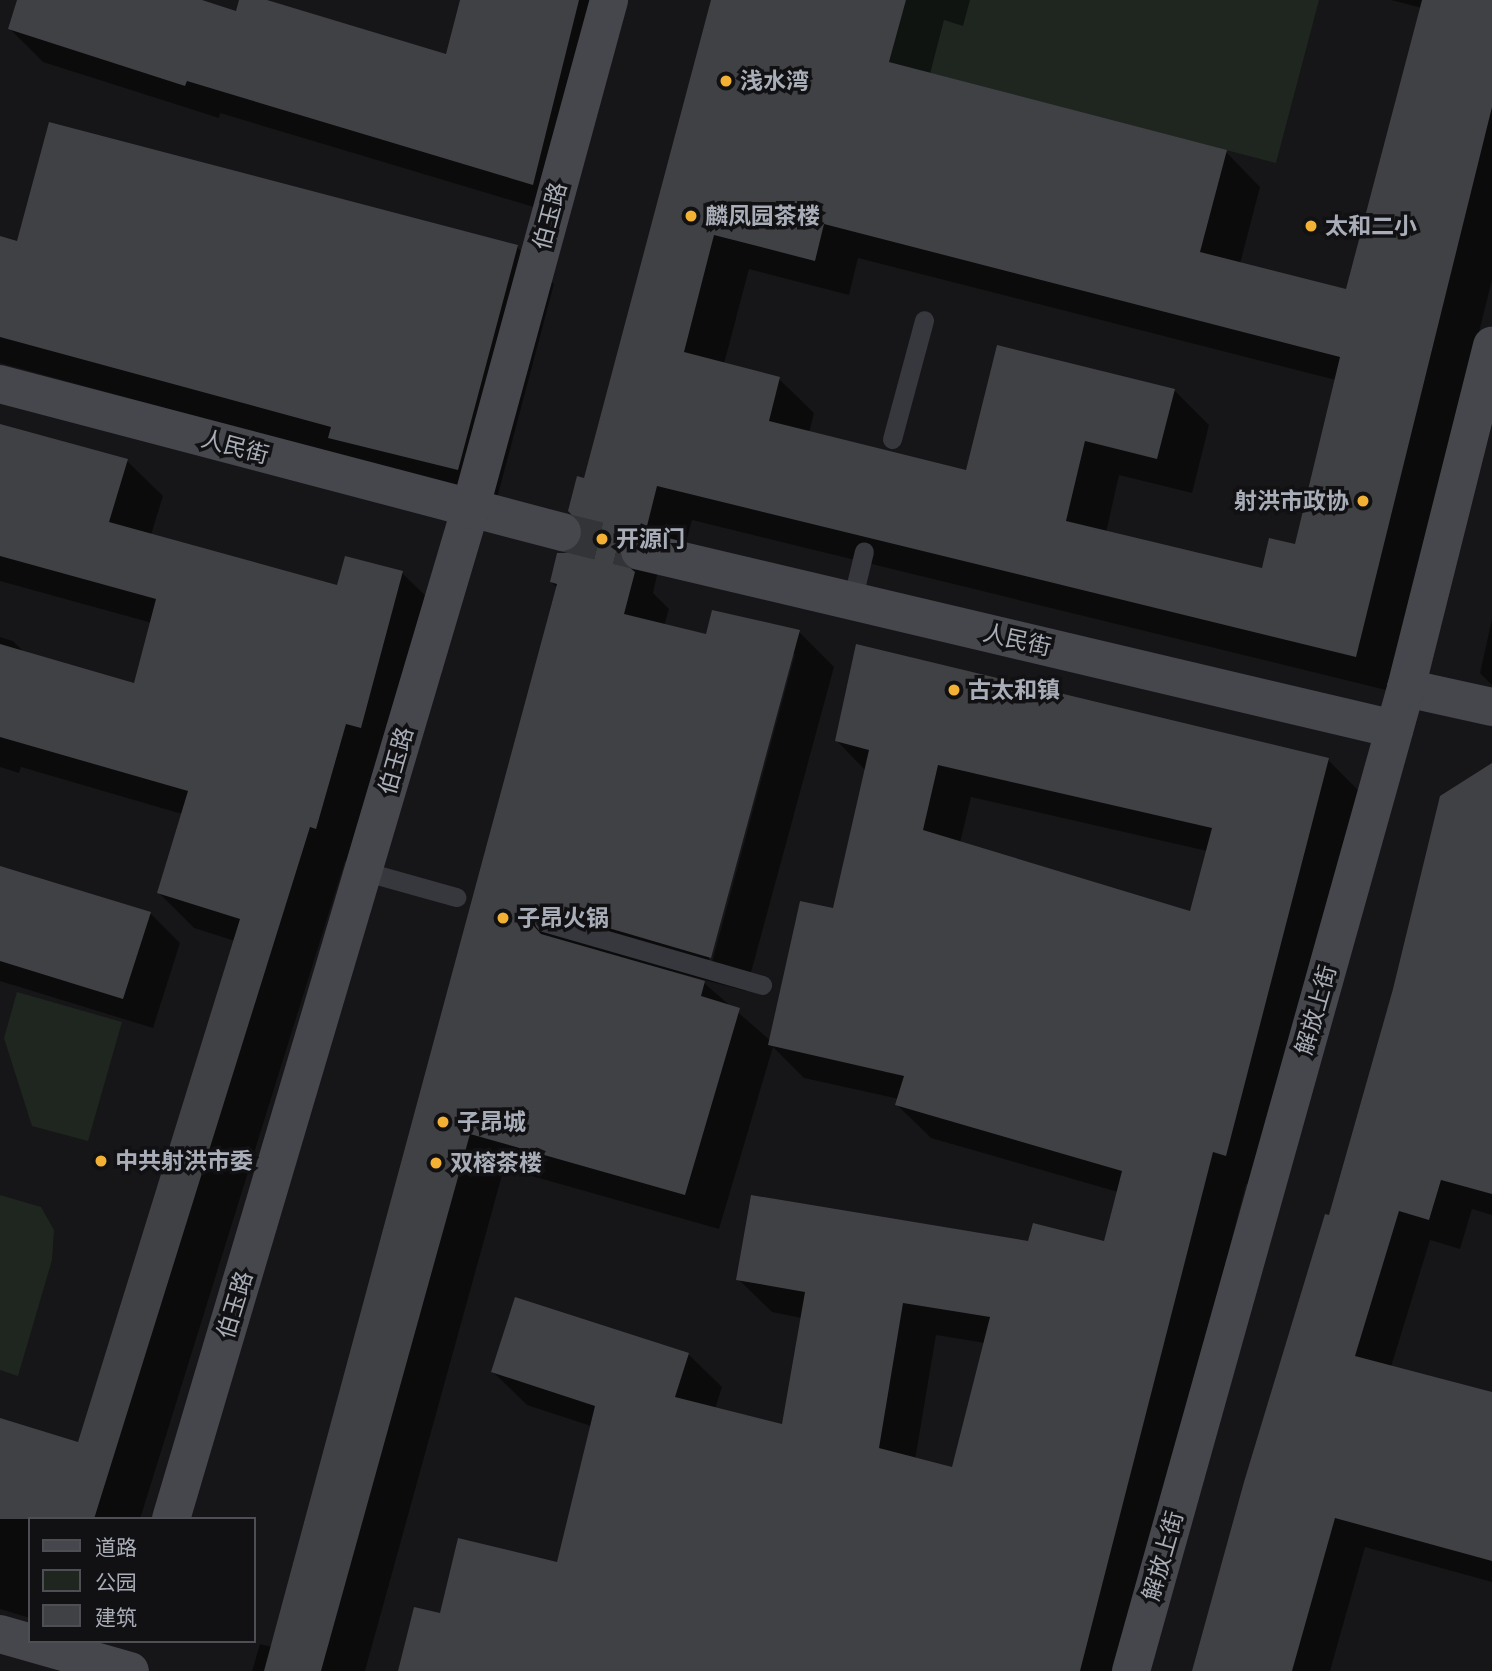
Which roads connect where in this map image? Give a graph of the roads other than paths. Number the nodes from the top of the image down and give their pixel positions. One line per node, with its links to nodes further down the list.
1 (609, 0): 6 (street, 伯玉路)
2 (924, 320): 5 (lane)
3 (1492, 346): 11 (street, 解放上街)
4 (0, 384): 6 (street, 人民街)
5 (892, 439)
6 (470, 510): 7 (street, 人民街); 14 (street, 伯玉路)
7 (562, 532)
8 (640, 551): 10 (street, 人民街)
9 (864, 551): 10 (lane)
10 (852, 601): 13 (street, 人民街)
11 (1406, 688): 12 (street); 13 (street, 解放上街)
12 (1492, 707)
13 (1394, 729): 23 (street, 解放上街)
14 (363, 871): 15 (lane); 18 (street, 伯玉路)
15 (456, 897)
16 (544, 922): 17 (lane)
17 (762, 985)
18 (172, 1517)
19 (0, 1634): 20 (street)
20 (28, 1640)
21 (40, 1643): 22 (street)
22 (129, 1663)
23 (1131, 1671)

